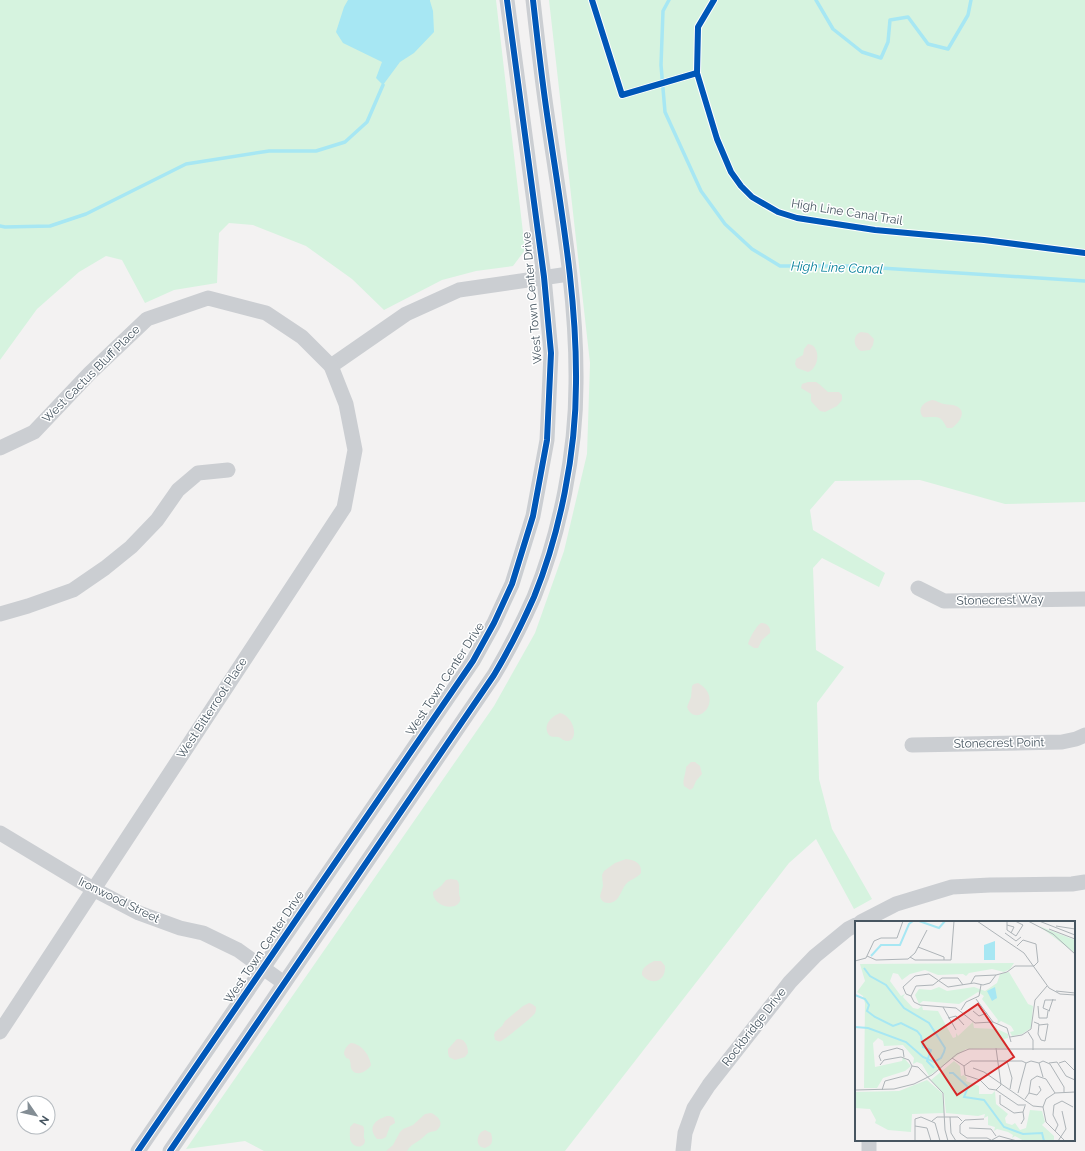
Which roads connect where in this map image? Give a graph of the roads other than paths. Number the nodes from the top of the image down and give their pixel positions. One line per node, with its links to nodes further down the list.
1 (507, 0): 4 (street, West Town Center Drive)
2 (533, 0): 3 (street)
3 (569, 274): 4 (street); 19 (street)
4 (544, 277): 5 (street); 18 (street, West Town Center Drive)
5 (331, 366): 6 (street, West Cactus Bluff Place); 15 (street, West Bitterroot Place)
6 (0, 448)
7 (228, 470): 10 (street)
8 (918, 588): 9 (street, Stonecrest Way)
9 (1085, 599)
10 (0, 614)
11 (1085, 735): 12 (street, Stonecrest Point)
12 (912, 745)
13 (0, 833): 15 (street, Ironwood Street)
14 (1085, 882): 16 (street)
15 (93, 889): 18 (street, Ironwood Street); 20 (street, West Bitterroot Place)
16 (863, 921)
17 (855, 926): 24 (street, Rockbridge Drive)
18 (263, 968): 19 (street, Ironwood Street); 22 (street, West Town Center Drive)
19 (284, 983): 23 (street)
20 (6, 1011): 21 (street, West Bitterroot Place)
21 (0, 1032)
22 (138, 1151)
23 (170, 1151)
24 (683, 1151)

